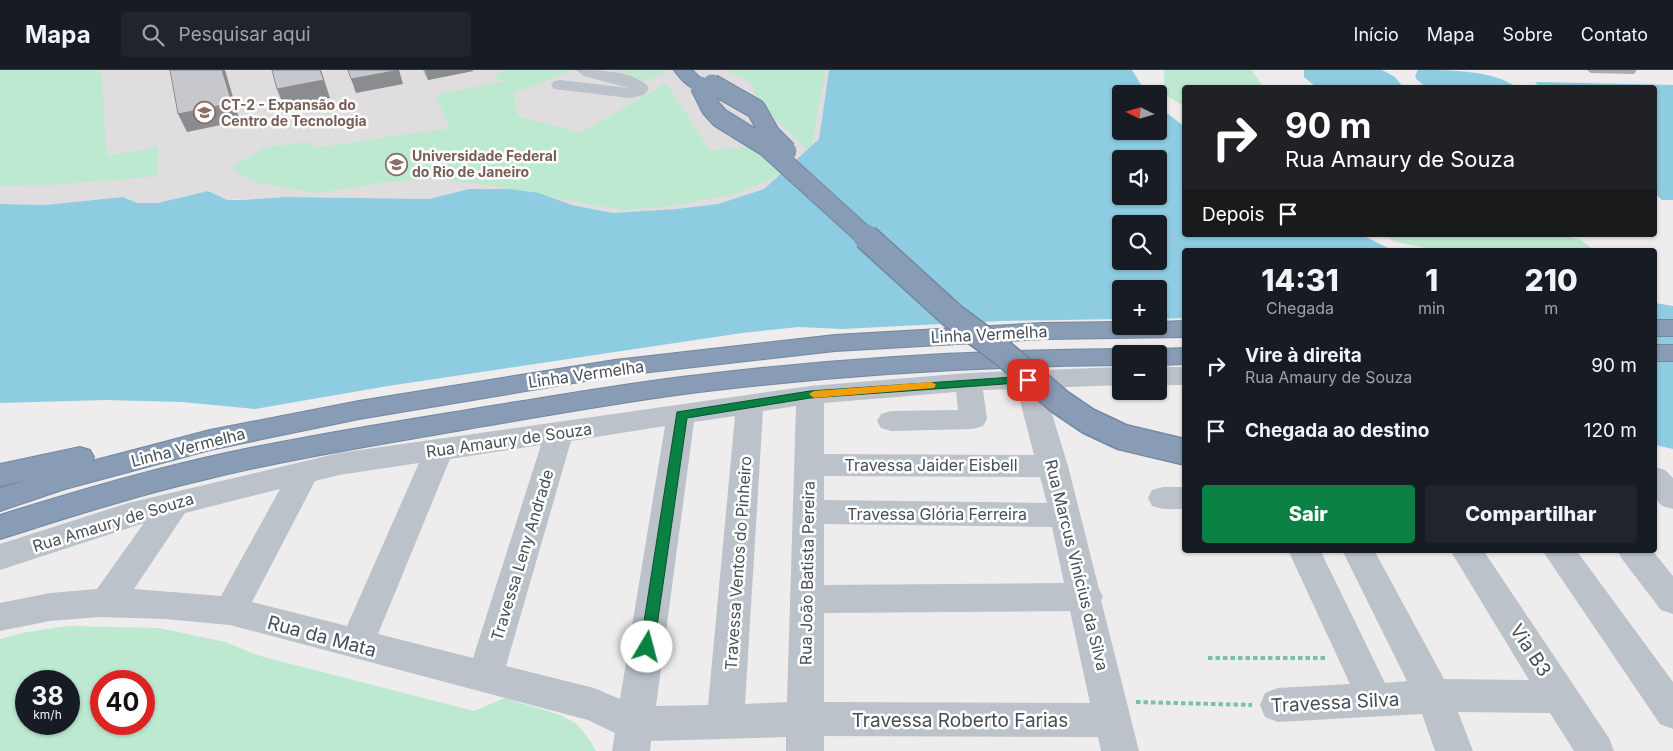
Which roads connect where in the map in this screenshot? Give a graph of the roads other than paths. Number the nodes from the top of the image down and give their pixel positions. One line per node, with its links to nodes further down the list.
1 (584, 70): 4 (street)
2 (682, 70): 8 (highway, bridge)
3 (696, 70): 8 (highway, bridge)
4 (560, 85)
5 (1657, 328): 6 (highway)
6 (1673, 328)
7 (1182, 330): 9 (highway, Linha Vermelha)
8 (1003, 352): 25 (highway, bridge)
9 (836, 356): 12 (highway, Linha Vermelha); 20 (highway, Linha Vermelha); 38 (highway, Linha Vermelha)
10 (1167, 356): 11 (highway)
11 (1182, 356)
12 (1112, 357)
13 (1112, 376): 16 (street, Rua Amaury de Souza)
14 (1167, 376): 15 (street)
15 (1182, 376)
16 (1028, 380): 17 (street, Rua Amaury de Souza); 27 (street, Rua Marcus Vinícius da Silva)
17 (968, 382): 18 (street, Rua Amaury de Souza); 22 (street)
18 (810, 395): 19 (street, Rua Amaury de Souza); 26 (street, Rua João Batista Pereira)
19 (750, 404): 21 (street, Rua Amaury de Souza); 58 (street, Travessa Ventos do Pinheiro)
20 (359, 410): 29 (highway); 34 (highway, Linha Vermelha)
21 (681, 415): 23 (street, Rua Amaury de Souza); 61 (street)
22 (891, 420)
23 (560, 433): 24 (street, Rua Amaury de Souza); 52 (street, Travessa Leny Andrade)
24 (439, 451): 28 (street, Rua Amaury de Souza); 51 (street)
25 (1182, 451)
26 (808, 465): 27 (street, Travessa Jaider Eisbell); 36 (street, Rua João Batista Pereira)
27 (1053, 466): 37 (street, Rua Marcus Vinícius da Silva)
28 (305, 471): 35 (street, Rua Amaury de Souza); 49 (street)
29 (0, 475)
30 (1657, 476): 32 (street)
31 (1657, 478): 33 (street)
32 (1673, 479)
33 (1673, 498)
34 (0, 500)
35 (175, 503): 44 (street, Rua Amaury de Souza); 48 (street)
36 (808, 512): 37 (street, Travessa Glória Ferreira); 46 (street, Rua João Batista Pereira)
37 (1065, 515): 45 (street, Rua Marcus Vinícius da Silva)
38 (0, 527)
39 (1305, 553): 55 (street)
40 (1360, 553): 54 (street)
41 (1468, 553): 53 (street, Via B3)
42 (1560, 553): 57 (street)
43 (1635, 553): 47 (street)
44 (0, 557)
45 (1086, 597): 46 (street); 59 (street, Rua Marcus Vinícius da Silva)
46 (807, 599): 60 (street, Rua João Batista Pereira)
47 (1673, 600)
48 (106, 603): 49 (street, Rua da Mata); 50 (street, Rua da Mata)
49 (230, 611): 51 (street, Rua da Mata)
50 (0, 617)
51 (356, 645): 52 (street, Rua da Mata)
52 (485, 676): 61 (street, Rua da Mata)
53 (1560, 696): 54 (street, Travessa Silva); 63 (street, Via B3)
54 (1434, 697): 55 (street, Travessa Silva); 62 (street)
55 (1375, 700): 56 (street, Travessa Silva)
56 (1278, 706)
57 (1673, 712)
58 (725, 721): 60 (street, Travessa Roberto Farias); 61 (street, Travessa Roberto Farias)
59 (1115, 724): 60 (street, Travessa Roberto Farias)
60 (805, 735)
61 (633, 738)
62 (1454, 751)
63 (1595, 751)

